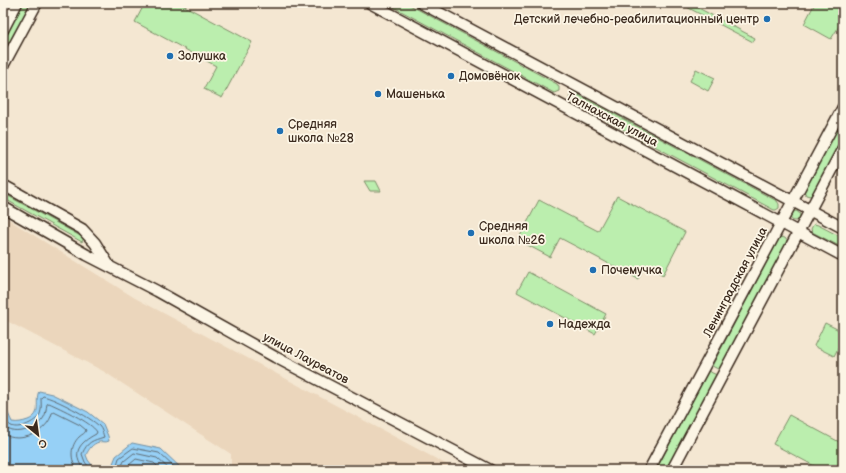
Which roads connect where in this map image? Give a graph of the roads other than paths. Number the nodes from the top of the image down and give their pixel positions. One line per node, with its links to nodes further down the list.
1 (17, 3): 5 (street)
2 (37, 3): 6 (street)
3 (370, 3): 13 (street, Талнахская улица)
4 (421, 3): 10 (street, Талнахская улица)
5 (3, 30)
6 (3, 66)
7 (843, 107): 10 (street, Ленинградская улица)
8 (843, 148): 12 (street)
9 (3, 185): 17 (street)
10 (793, 201): 12 (street, Талнахская улица); 13 (street, Ленинградская улица)
11 (3, 207): 17 (street, улица Лауреатов)
12 (810, 210): 14 (street, Талнахская улица); 15 (street)
13 (781, 223): 15 (street, Талнахская улица); 19 (street, Ленинградская улица)
14 (843, 228)
15 (798, 233): 16 (street, Талнахская улица); 20 (street)
16 (843, 256)
17 (110, 267): 18 (street, улица Лауреатов)
18 (490, 470)
19 (649, 470)
20 (672, 470)

